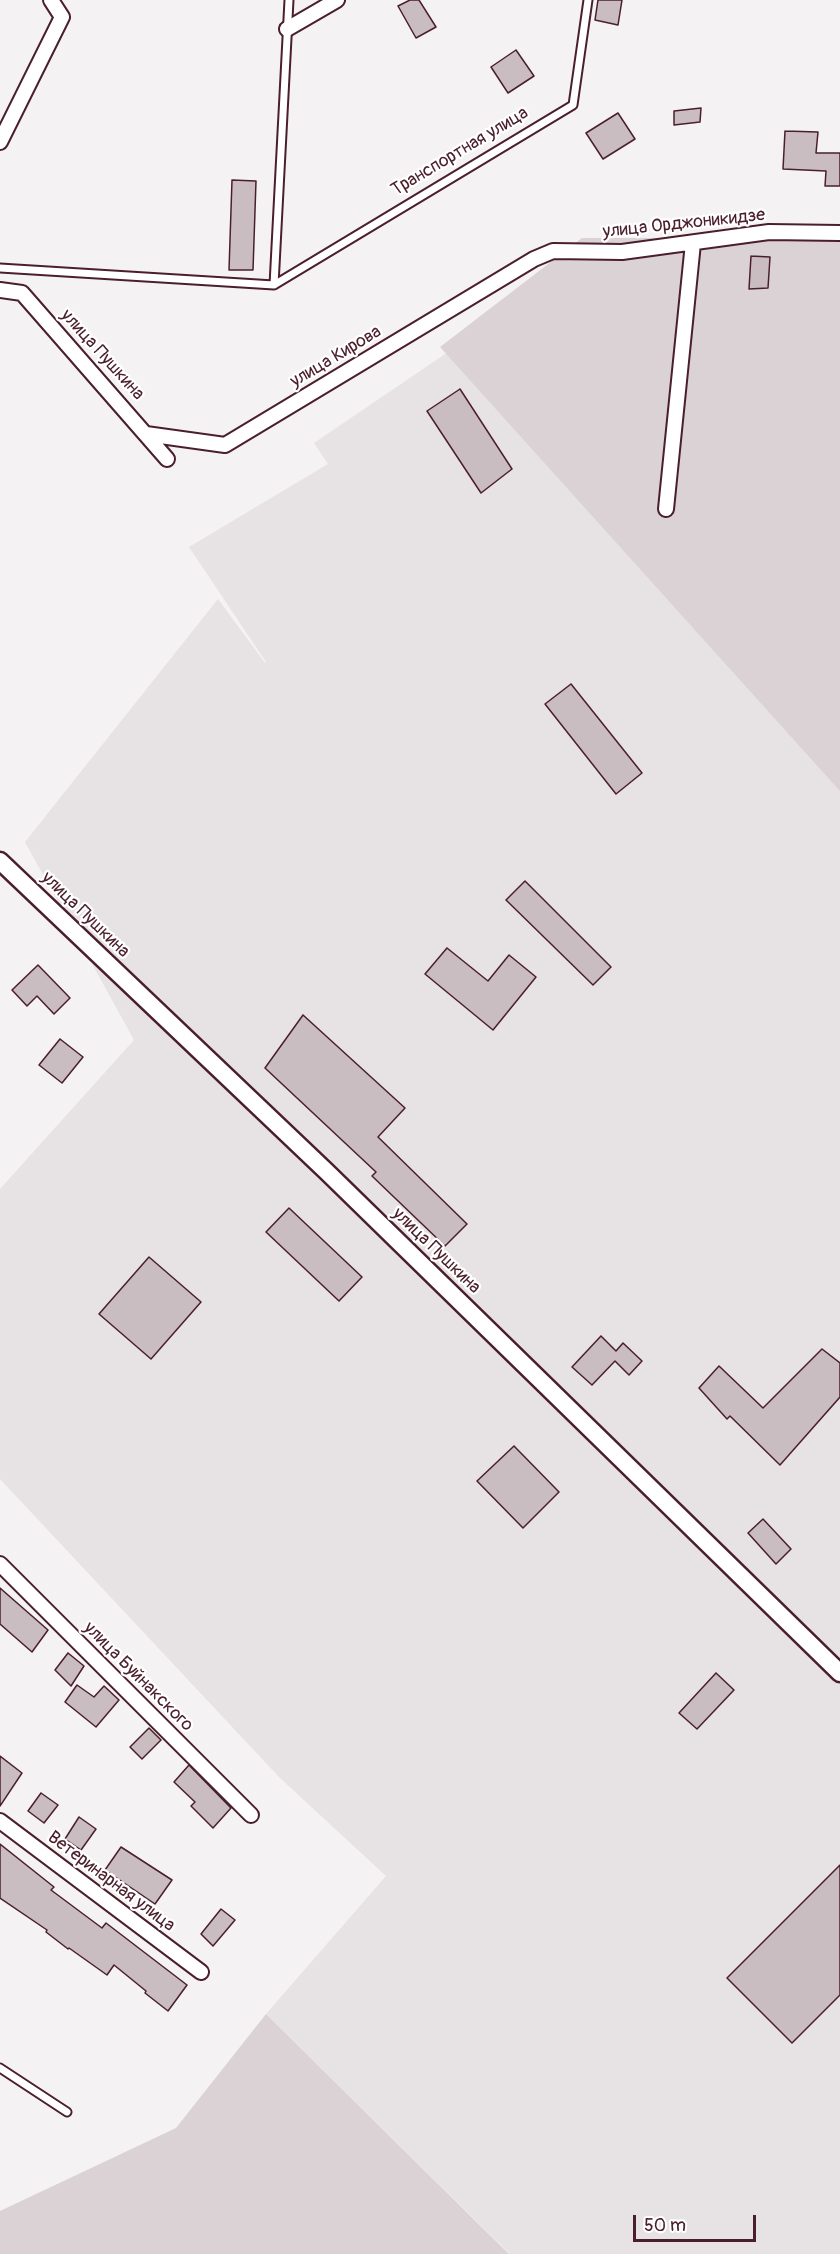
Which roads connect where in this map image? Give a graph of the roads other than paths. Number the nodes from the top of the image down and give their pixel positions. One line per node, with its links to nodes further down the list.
1 (51, 0): 6 (street)
2 (289, 0): 5 (lane)
3 (337, 0): 5 (street)
4 (588, 0): 11 (lane, Транспортная улица)
5 (287, 29): 11 (lane)
6 (0, 142)
7 (840, 233): 8 (street, улица Орджоникидзе)
8 (693, 243): 9 (street, улица Орджоникидзе); 15 (street)
9 (534, 259): 13 (street, улица Кирова)
10 (0, 268): 11 (lane)
11 (274, 285)
12 (0, 290): 13 (street, улица Пушкина)
13 (146, 434): 14 (street, улица Пушкина)
14 (167, 459)
15 (666, 509)
16 (0, 861): 18 (street, улица Пушкина)
17 (0, 1564): 19 (street, улица Буйнакского)
18 (840, 1673)
19 (251, 1815)
20 (0, 1821): 21 (street, Ветеринарная улица)
21 (201, 1972)
22 (0, 2068): 23 (lane)
23 (67, 2112)

